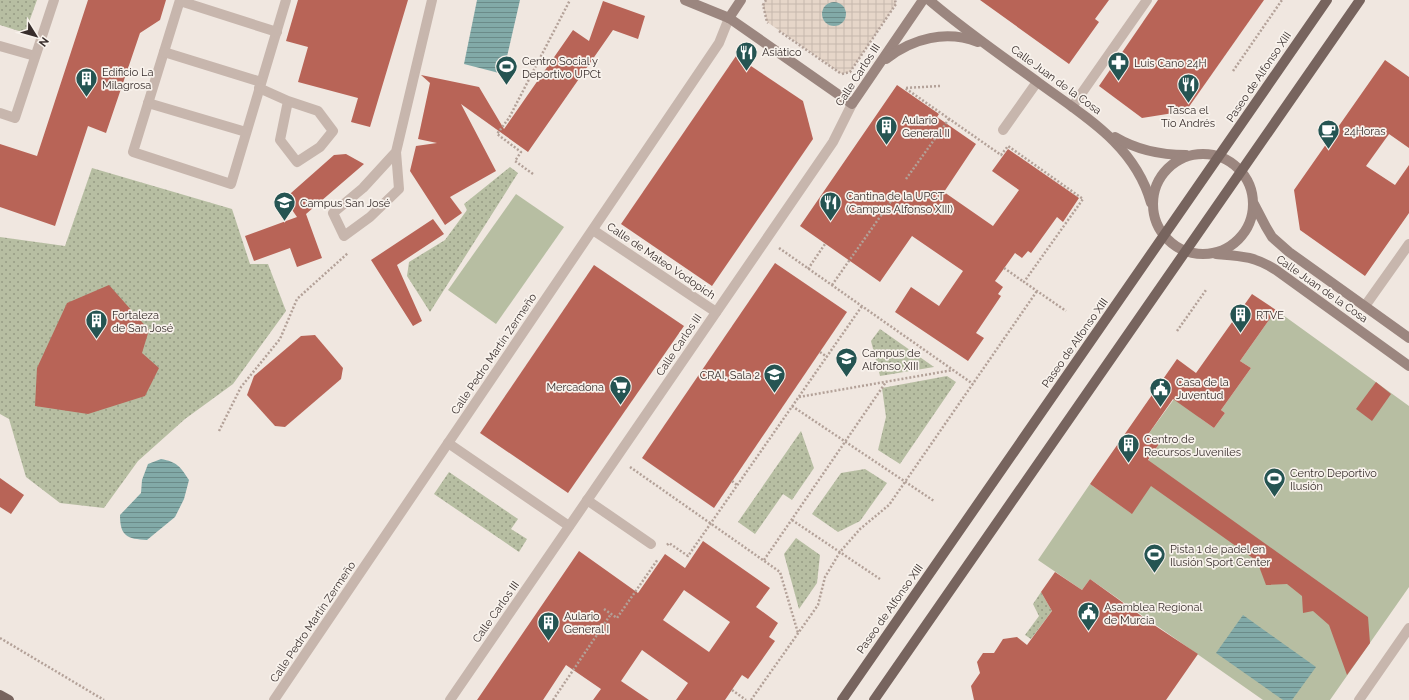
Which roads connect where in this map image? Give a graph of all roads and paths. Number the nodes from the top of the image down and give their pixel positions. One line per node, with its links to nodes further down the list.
1 (54, 0): 21 (street)
2 (180, 0): 17 (street); 20 (street)
3 (286, 0): 17 (street)
4 (432, 0): 36 (street)
5 (570, 0): 40 (path)
6 (685, 0): 16 (street)
7 (741, 0): 16 (street)
8 (766, 0): 9 (path)
9 (894, 0)
10 (923, 0): 22 (street, Calle Carlos III)
11 (929, 0): 19 (street, Calle Juan de la Cosa)
12 (1147, 0): 30 (street)
13 (1282, 0): 23 (path)
14 (1327, 0): 38 (main road, Paseo de Alfonso XIII)
15 (1360, 0): 39 (main road)
16 (729, 18): 29 (street); 45 (street, Calle Pedro Martín Zermeño)
17 (277, 32): 25 (street)
18 (0, 46): 21 (street)
19 (994, 50): 22 (street, Calle Juan de la Cosa); 24 (street, Calle Juan de la Cosa)
20 (164, 52): 25 (street); 28 (street)
21 (35, 56): 31 (street)
22 (877, 68): 29 (street, Calle Carlos III)
23 (1233, 71)
24 (1037, 82): 30 (street, Calle Juan de la Cosa); 33 (street)
25 (260, 85): 27 (street); 35 (street)
26 (940, 86): 32 (path)
27 (288, 101): 27 (street)
28 (148, 103): 35 (street); 35 (street)
29 (852, 104): 62 (street, Calle Carlos III)
30 (1072, 107): 34 (street, Calle Juan de la Cosa)
31 (0, 114)
32 (949, 120): 41 (path); 55 (path)
33 (1003, 130)
34 (1103, 130): 37 (street, Calle Juan de la Cosa); 44 (street, Calle Juan de la Cosa)
35 (246, 132)
36 (396, 152): 46 (street); 46 (street)
37 (1198, 154): 38 (street); 44 (street)
38 (1220, 156): 39 (street); 47 (main road, Paseo de Alfonso XIII)
39 (1242, 170): 43 (street); 51 (main road)
40 (532, 174)
41 (906, 179)
42 (894, 197): 56 (path)
43 (1254, 204): 52 (street); 60 (street, Calle Juan de la Cosa)
44 (1154, 215): 47 (street, Calle Juan de la Cosa)
45 (593, 230): 62 (street, Calle de Mateo Vodopich); 75 (street, Calle Pedro Martín Zermeño)
46 (344, 236): 73 (path)
47 (1164, 237): 51 (street); 105 (main road, Paseo de Alfonso XIII)
48 (825, 244): 54 (path)
49 (1409, 244): 60 (street)
50 (779, 248): 54 (path)
51 (1186, 251): 52 (street, Calle Juan de la Cosa); 106 (main road)
52 (1212, 254): 67 (street, Calle Juan de la Cosa)
53 (1004, 268): 55 (path)
54 (808, 269): 56 (path)
55 (1024, 282): 58 (path)
56 (832, 285): 59 (path)
57 (1206, 290): 63 (path)
58 (1037, 291): 61 (path); 70 (path)
59 (862, 306): 66 (path); 68 (path)
60 (1365, 306): 64 (street, Calle Juan de la Cosa)
61 (1066, 311)
62 (716, 312): 80 (street, Calle Carlos III)
63 (1177, 331)
64 (1409, 338)
65 (820, 352): 66 (path)
66 (827, 357): 71 (path)
67 (1409, 366)
68 (954, 370): 69 (path); 70 (path)
69 (886, 382): 71 (path); 74 (path)
70 (973, 384): 78 (path)
71 (799, 397): 72 (path)
72 (792, 406): 74 (path); 79 (path)
73 (219, 431)
74 (845, 442): 78 (path); 82 (path)
75 (448, 443): 84 (street); 100 (street, Calle Pedro Martín Zermeño)
76 (630, 468): 83 (path)
77 (732, 481): 79 (path)
78 (905, 482): 81 (path); 87 (path)
79 (738, 485): 83 (path)
80 (587, 500): 84 (street, Calle Carlos III); 85 (street)
81 (934, 501)
82 (792, 520): 87 (path); 89 (path)
83 (711, 523): 86 (path); 89 (path)
84 (569, 526): 101 (street, Calle Carlos III)
85 (651, 544)
86 (665, 549)
87 (840, 552): 90 (path); 94 (path)
88 (661, 555): 92 (path)
89 (764, 560): 94 (path)
90 (880, 579)
91 (604, 609): 92 (path)
92 (611, 614): 102 (path)
93 (1409, 628): 107 (street)
94 (798, 633): 104 (path)
95 (0, 638): 99 (path)
96 (732, 690): 103 (path)
97 (0, 695): 98 (main road)
98 (9, 700)
99 (104, 700)
100 (274, 700)
101 (450, 700)
102 (553, 700)
103 (746, 700)
104 (751, 700)
105 (842, 700)
106 (874, 700)
107 (1359, 700)

